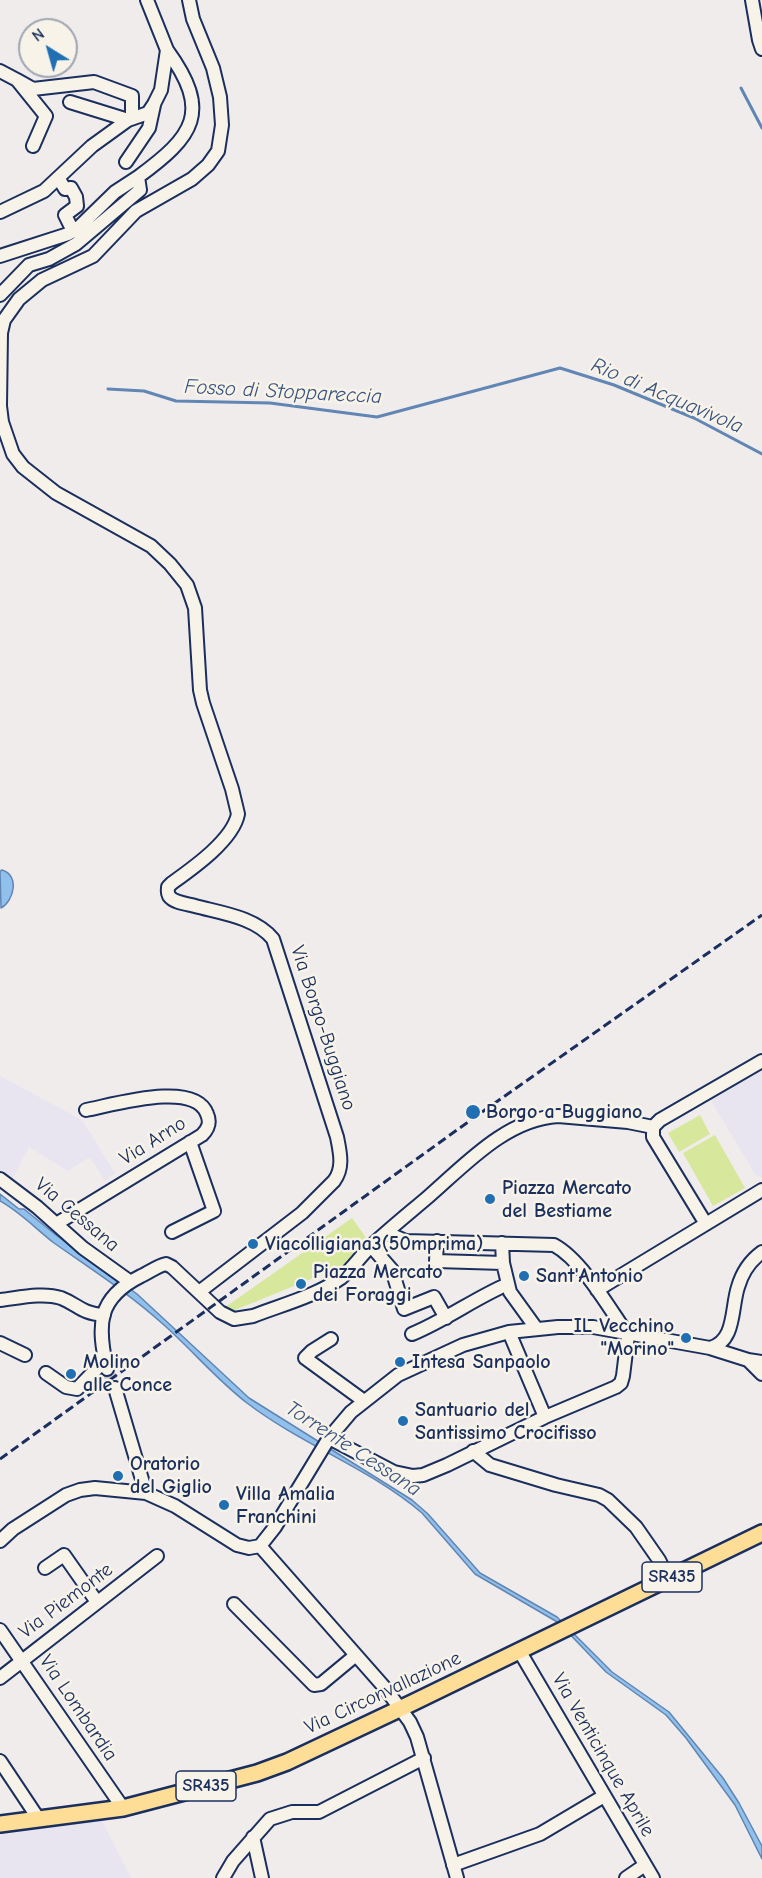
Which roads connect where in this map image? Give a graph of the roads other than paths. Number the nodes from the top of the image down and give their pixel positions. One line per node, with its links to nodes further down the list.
1 (147, 0): 5 (street)
2 (189, 0): 19 (street)
3 (752, 0): 4 (street)
4 (762, 49)
5 (167, 50): 9 (street); 13 (street)
6 (0, 71): 7 (street)
7 (16, 80): 10 (street); 11 (street)
8 (70, 102): 10 (street)
9 (154, 104): 10 (street); 12 (street)
10 (131, 118): 14 (street)
11 (33, 146)
12 (126, 162)
13 (138, 177): 16 (street); 18 (street)
14 (58, 179): 15 (street); 16 (street)
15 (0, 212)
16 (73, 231): 17 (street)
17 (0, 256)
18 (0, 295)
19 (1, 333): 20 (street)
20 (0, 406): 38 (street, Via Borgo-Buggiano)
21 (762, 1061): 23 (street)
22 (86, 1110): 24 (street, Via Arno)
23 (653, 1127): 28 (street); 30 (street)
24 (190, 1142): 27 (street, Via Arno); 29 (street)
25 (0, 1179): 27 (street, Via Cessana)
26 (762, 1190): 28 (street)
27 (56, 1224): 35 (street, Via Cessana)
28 (706, 1224): 37 (street)
29 (172, 1232)
30 (379, 1239): 31 (street); 38 (street); 41 (street)
31 (437, 1242): 32 (street); 34 (street)
32 (502, 1243): 34 (street); 37 (street)
33 (762, 1252): 48 (street)
34 (502, 1263): 36 (street)
35 (129, 1281): 38 (street); 40 (street)
36 (508, 1284): 41 (street); 42 (street)
37 (597, 1290): 45 (street)
38 (199, 1292)
39 (0, 1300): 40 (street)
40 (104, 1315): 52 (street)
41 (446, 1318): 44 (street)
42 (536, 1329): 43 (street); 45 (street)
43 (509, 1332): 55 (street); 56 (street)
44 (412, 1334)
45 (628, 1335): 48 (street); 56 (street)
46 (331, 1340): 55 (street)
47 (0, 1343): 49 (street)
48 (710, 1348): 50 (street)
49 (25, 1355)
50 (748, 1360): 51 (street); 53 (street)
51 (762, 1362)
52 (46, 1373)
53 (762, 1374)
54 (115, 1388): 59 (street)
55 (364, 1401): 57 (street)
56 (545, 1416): 58 (street)
57 (329, 1438): 58 (street); 62 (street)
58 (473, 1451): 65 (street)
59 (146, 1493): 61 (street); 62 (street)
60 (762, 1533): 69 (main road, Via Circonvallazione / SR435)
61 (0, 1541)
62 (260, 1546): 70 (street)
63 (157, 1556): 66 (street, Via Piemonte)
64 (45, 1568): 66 (street)
65 (666, 1574)
66 (97, 1602): 71 (street, Via Piemonte)
67 (234, 1604): 70 (street)
68 (0, 1630): 71 (street, Via Lombardia)
69 (520, 1652): 73 (main road, Via Circonvallazione / SR435); 76 (street, Via Venticinque Aprile)
70 (356, 1655): 73 (street)
71 (22, 1660): 72 (street, Via Piemonte); 77 (street, Via Lombardia)
72 (0, 1678)
73 (400, 1708): 74 (street); 77 (main road, Via Circonvallazione / SR435)
74 (424, 1758): 80 (street); 81 (street)
75 (0, 1761): 78 (street)
76 (604, 1796): 81 (street); 82 (street, Via Venticinque Aprile)
77 (123, 1808): 78 (main road, Via Circonvallazione / SR435)
78 (39, 1818): 79 (main road, Via Circonvallazione / SR435)
79 (0, 1824)
80 (253, 1837): 83 (street); 84 (street)
81 (453, 1864): 85 (street)
82 (645, 1865): 86 (street); 87 (street, Via Venticinque Aprile)
83 (223, 1878)
84 (262, 1878)
85 (457, 1878)
86 (626, 1878)
87 (653, 1878)

